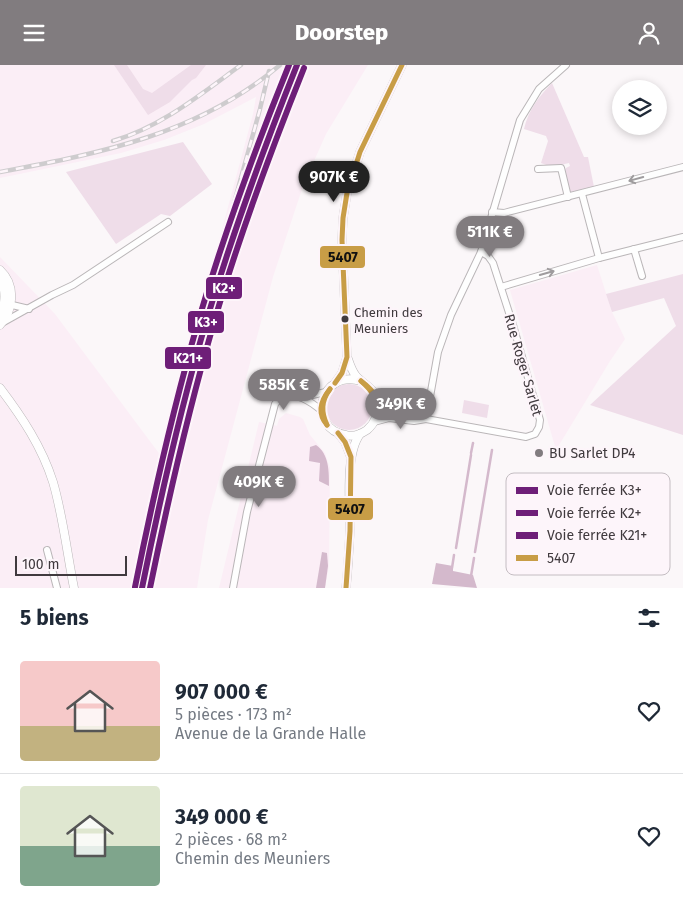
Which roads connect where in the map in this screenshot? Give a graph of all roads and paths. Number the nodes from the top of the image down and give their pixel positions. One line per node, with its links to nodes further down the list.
1 (402, 65): 20 (street)
2 (566, 65): 7 (street)
3 (683, 167): 5 (street, one-way to 5)
4 (538, 169): 6 (street)
5 (582, 194): 6 (street); 12 (street)
6 (568, 197): 7 (street)
7 (492, 213): 11 (street)
8 (168, 222): 18 (street)
9 (683, 237): 10 (street)
10 (634, 249): 12 (street); 15 (street)
11 (481, 252): 16 (street, Rue Roger Sarlet); 28 (street)
12 (599, 258): 16 (street, one-way to 12)
13 (0, 270): 17 (street)
14 (0, 276): 17 (street)
15 (642, 276)
16 (501, 287): 28 (street, Rue Roger Sarlet)
17 (8, 304): 18 (street); 19 (street)
18 (29, 309): 19 (street)
19 (1, 322)
20 (347, 357): 21 (street); 22 (street)
21 (361, 381): 22 (street); 26 (street)
22 (336, 383): 24 (street)
23 (0, 389): 35 (street)
24 (326, 391): 25 (street); 27 (street)
25 (299, 397): 27 (street); 36 (street)
26 (378, 402): 28 (street); 29 (street)
27 (322, 411): 30 (street)
28 (423, 419): 29 (street)
29 (374, 422): 31 (street)
30 (338, 433): 31 (street); 32 (street)
31 (360, 434): 32 (street)
32 (351, 457): 37 (street)
33 (47, 550): 34 (street)
34 (57, 588)
35 (74, 588)
36 (234, 588)
37 (346, 588)

